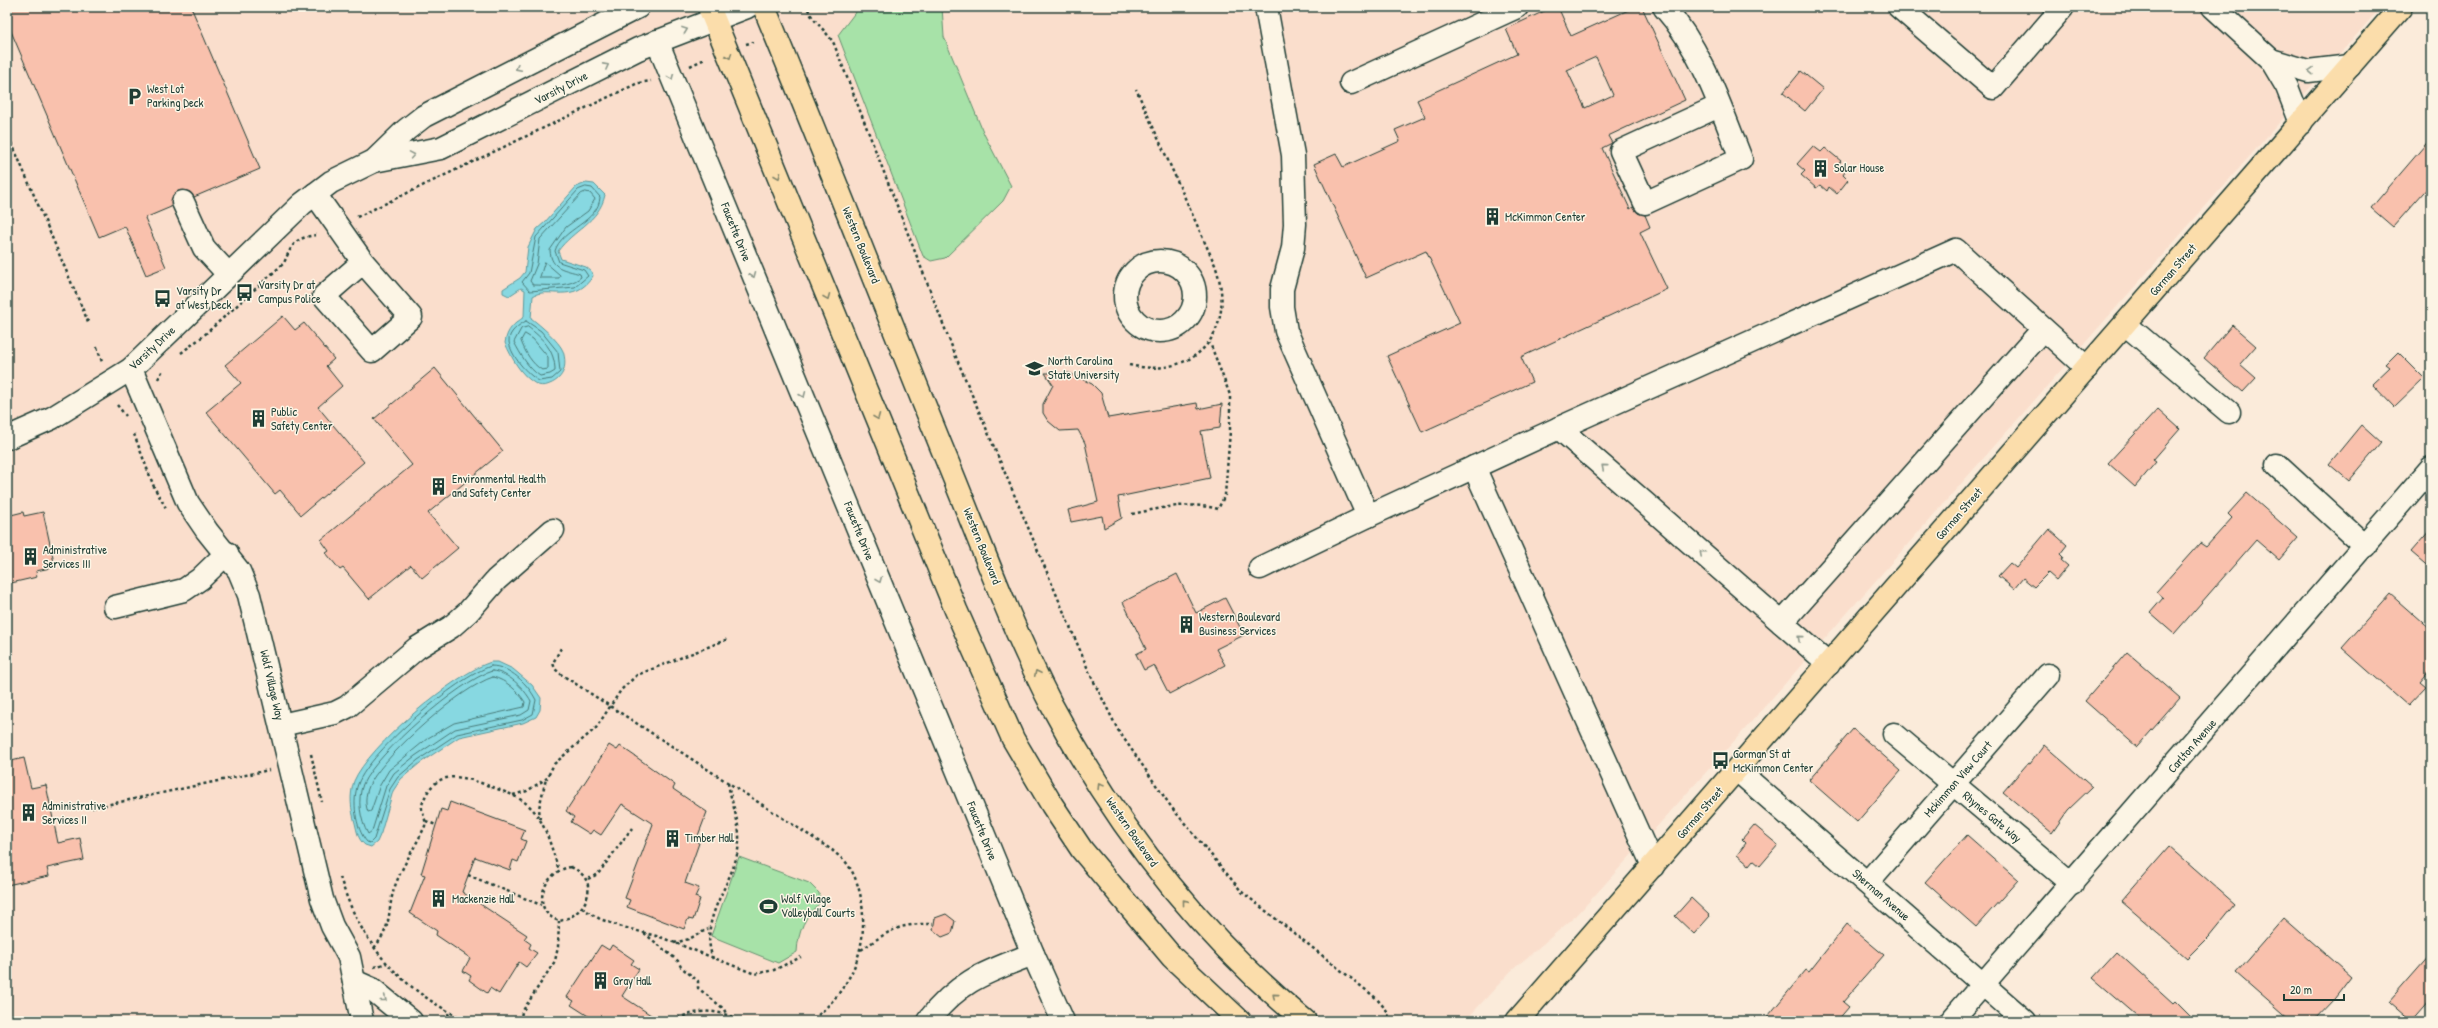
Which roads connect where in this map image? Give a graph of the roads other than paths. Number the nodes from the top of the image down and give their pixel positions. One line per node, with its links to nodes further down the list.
1 (638, 7): 18 (street, Varsity Drive, one-way to 18)
2 (747, 7): 11 (street, Varsity Drive)
3 (764, 7): 58 (main road, Western Boulevard, one-way to 3)
4 (1266, 7): 34 (street)
5 (1517, 7): 15 (street)
6 (1664, 7): 16 (street)
7 (1899, 7): 8 (street)
8 (2063, 7)
9 (2213, 7): 13 (street)
10 (2401, 7): 14 (main road, Gorman Street)
11 (711, 14): 12 (street, Varsity Drive, one-way to 11); 57 (main road, one-way to 57)
12 (657, 41): 18 (street, Varsity Drive, one-way to 12); 50 (street, Faucette Drive, one-way to 50)
13 (2271, 60): 14 (street, one-way to 13); 17 (street)
14 (2350, 66): 17 (main road, Gorman Street)
15 (1351, 83)
16 (1719, 106): 16 (street)
17 (2301, 123): 24 (main road, Gorman Street)
18 (374, 161): 19 (street, Varsity Drive)
19 (315, 194): 22 (street); 23 (street, Varsity Drive)
20 (183, 202): 23 (street)
21 (1160, 261): 21 (street)
22 (363, 262)
23 (228, 274): 27 (street, Varsity Drive)
24 (2125, 324): 26 (main road, Gorman Street); 28 (street)
25 (2043, 329): 26 (street); 29 (street); 40 (street)
26 (2087, 368): 41 (main road, Gorman Street)
27 (131, 369): 30 (street, Varsity Drive); 37 (street, Wolf Village Way)
28 (2229, 412)
29 (1559, 428): 32 (street); 40 (street, one-way to 29)
30 (7, 438)
31 (2277, 465): 36 (street)
32 (1474, 467): 34 (street); 47 (street)
33 (2431, 468): 36 (street, Carlton Avenue)
34 (1368, 516): 38 (street)
35 (552, 530): 43 (street)
36 (2365, 546): 49 (street, Carlton Avenue)
37 (227, 553): 39 (street); 43 (street, Wolf Village Way)
38 (1260, 568)
39 (115, 607)
40 (1782, 624): 41 (street, one-way to 40)
41 (1829, 664): 45 (main road, Gorman Street)
42 (2048, 675): 46 (street, Mckimmon View Court)
43 (281, 725): 51 (street, Wolf Village Way)
44 (1894, 734): 46 (street, Rhynes Gate Way)
45 (1737, 770): 47 (main road, Gorman Street); 48 (street, Sherman Avenue)
46 (1954, 784): 48 (street, Mckimmon View Court); 49 (street, Rhynes Gate Way)
47 (1654, 866): 59 (main road, Gorman Street)
48 (1867, 883): 52 (street, Sherman Avenue)
49 (2072, 884): 52 (street, Carlton Avenue)
50 (1033, 954): 55 (street); 56 (street, Faucette Drive)
51 (354, 981): 53 (street, Wolf Village Way); 54 (street, one-way to 54)
52 (1984, 985): 60 (street, Carlton Avenue); 61 (street, Sherman Avenue)
53 (362, 1021)
54 (411, 1021)
55 (928, 1021)
56 (1063, 1021)
57 (1240, 1021)
58 (1304, 1021)
59 (1517, 1021)
60 (1951, 1021)
61 (2025, 1021)

